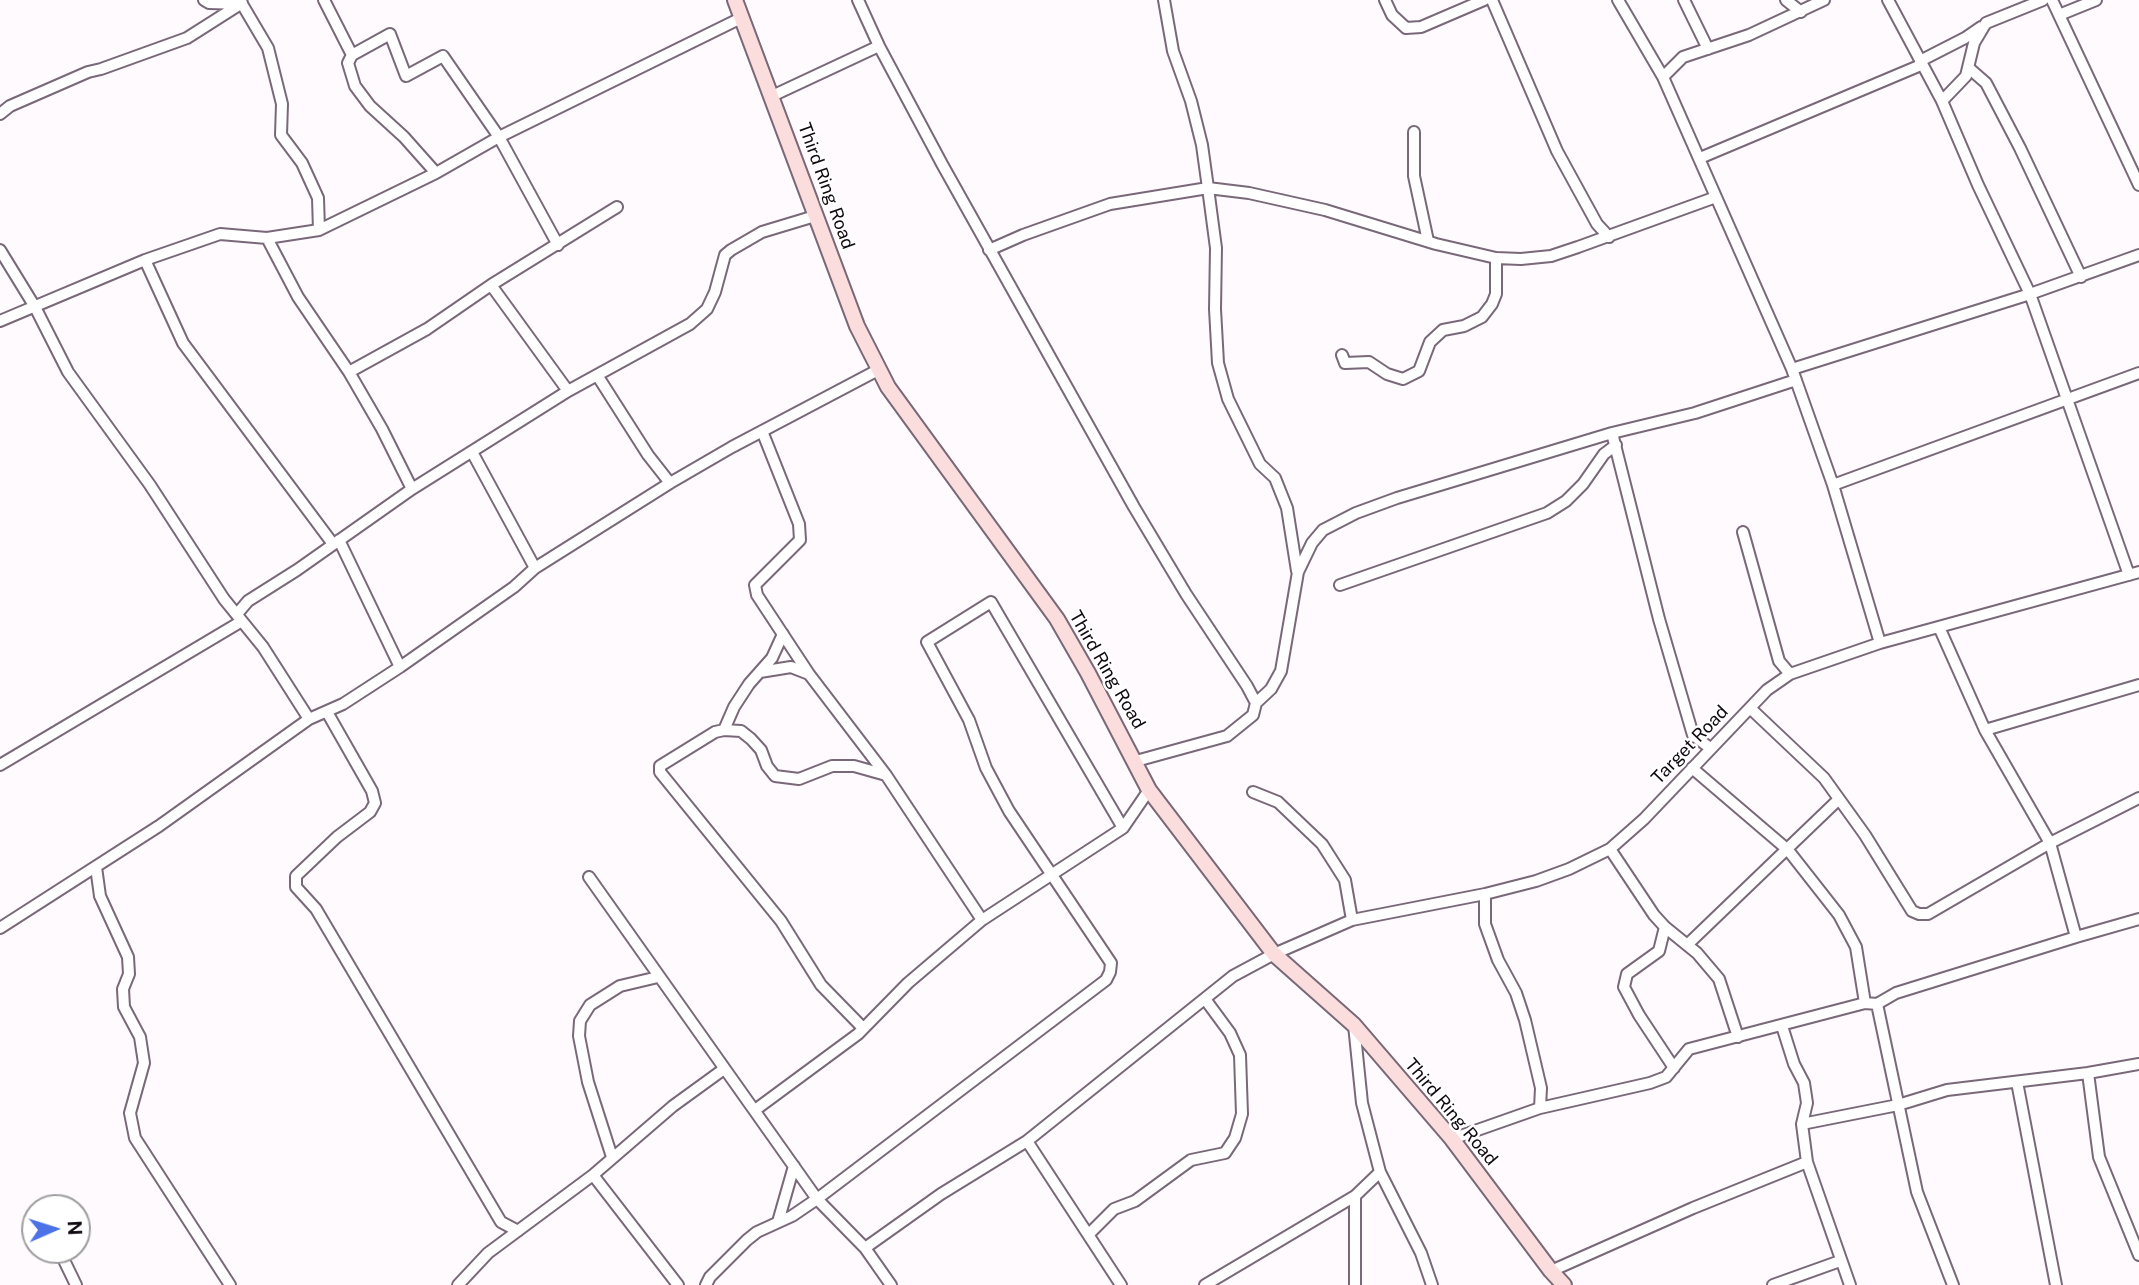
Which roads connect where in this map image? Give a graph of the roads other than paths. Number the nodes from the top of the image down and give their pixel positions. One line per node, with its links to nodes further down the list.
1 (204, 0): 17 (street)
2 (324, 0): 24 (street)
3 (735, 0): 20 (street, Third Ring Road)
4 (858, 0): 22 (street)
5 (1164, 0): 36 (street)
6 (1385, 0): 7 (street)
7 (1484, 0)
8 (1492, 0): 41 (street)
9 (1618, 0): 27 (street)
10 (1684, 0): 23 (street)
11 (1786, 0): 18 (street)
12 (1824, 0): 18 (street)
13 (1888, 0): 25 (street)
14 (2043, 0): 21 (street)
15 (2052, 0): 19 (street)
16 (2096, 0): 19 (street)
17 (244, 2): 30 (street); 40 (street)
18 (1801, 12): 23 (street)
19 (2059, 15): 35 (street)
20 (741, 18): 28 (street, Third Ring Road); 32 (street)
21 (1986, 23): 25 (street); 26 (street)
22 (879, 47): 28 (street); 46 (street)
23 (1708, 49): 27 (street)
24 (352, 55): 32 (street); 34 (street)
25 (1920, 63): 29 (street); 33 (street)
26 (1970, 69): 29 (street); 50 (street)
27 (1663, 77): 33 (street)
28 (772, 96): 39 (street, Third Ring Road)
29 (1942, 101): 52 (street)
30 (0, 114)
31 (1414, 132): 43 (street)
32 (499, 137): 34 (street); 44 (street)
33 (1700, 158): 37 (street)
34 (436, 173): 40 (street)
35 (2139, 185)
36 (1209, 188): 43 (street); 46 (street); 74 (street)
37 (1716, 197): 41 (street); 56 (street)
38 (617, 206): 44 (street)
39 (815, 216): 57 (street, Third Ring Road); 60 (street)
40 (319, 230): 42 (street)
41 (1609, 237): 48 (street)
42 (267, 238): 49 (street); 58 (street)
43 (1428, 241): 48 (street)
44 (558, 245): 51 (street)
45 (0, 250): 53 (street)
46 (989, 250): 86 (street)
47 (2139, 255): 50 (street)
48 (1496, 258): 55 (street)
49 (145, 260): 53 (street); 72 (street)
50 (2081, 276): 52 (street)
51 (491, 285): 58 (street); 62 (street)
52 (2030, 294): 56 (street); 63 (street)
53 (35, 307): 54 (street); 77 (street)
54 (0, 321)
55 (1342, 355)
56 (1792, 369): 61 (street)
57 (878, 370): 64 (street); 93 (street, Third Ring Road)
58 (349, 372): 70 (street)
59 (2139, 373): 63 (street)
60 (597, 375): 62 (street); 68 (street)
61 (1796, 380): 65 (street); 69 (street)
62 (568, 391): 67 (street)
63 (2069, 401): 69 (street); 75 (street)
64 (762, 431): 68 (street); 79 (street)
65 (1612, 433): 66 (street); 74 (street)
66 (1616, 445): 76 (street); 92 (street)
67 (471, 452): 70 (street); 73 (street)
68 (670, 483): 73 (street)
69 (1833, 485): 80 (street)
70 (412, 489): 72 (street)
71 (1743, 532): 84 (street)
72 (336, 542): 77 (street); 81 (street)
73 (535, 568): 81 (street)
74 (1297, 572): 86 (street)
75 (2134, 574): 78 (street, Target Road)
76 (1340, 585)
77 (239, 617): 89 (street); 94 (street)
78 (1939, 627): 80 (street, Target Road); 91 (street)
79 (783, 635): 82 (street); 83 (street)
80 (1881, 643): 84 (street, Target Road)
81 (400, 667): 88 (street)
82 (760, 672): 83 (street); 90 (street)
83 (808, 674): 96 (street)
84 (1790, 674): 87 (street, Target Road)
85 (2139, 685): 91 (street)
86 (1256, 703): 93 (street)
87 (1750, 708): 92 (street, Target Road); 100 (street)
88 (327, 712): 89 (street); 143 (street)
89 (309, 719): 105 (street)
90 (724, 730): 96 (street); 122 (street)
91 (1985, 730): 102 (street)
92 (1710, 748): 95 (street, Target Road)
93 (1136, 761): 97 (street, Third Ring Road)
94 (0, 765)
95 (1692, 768): 103 (street, Target Road); 104 (street)
96 (886, 775): 110 (street)
97 (1149, 790): 101 (street); 116 (street, Third Ring Road)
98 (1253, 792): 111 (street)
99 (2139, 798): 102 (street)
100 (1839, 799): 102 (street); 104 (street)
101 (1123, 828): 106 (street); 106 (street)
102 (2050, 843): 114 (street)
103 (1610, 849): 108 (street, Target Road); 112 (street)
104 (1788, 850): 115 (street); 119 (street)
105 (96, 867): 113 (street); 151 (street)
106 (1053, 875): 110 (street); 141 (street)
107 (589, 877): 117 (street)
108 (1485, 894): 111 (street, Target Road); 130 (street)
109 (2139, 919): 114 (street)
110 (982, 920): 122 (street)
111 (1352, 920): 116 (street, Target Road)
112 (1665, 927): 115 (street); 125 (street)
113 (0, 928)
114 (2076, 937): 119 (street)
115 (1687, 945): 123 (street)
116 (1274, 954): 118 (street, Target Road); 120 (street, Third Ring Road)
117 (658, 977): 126 (street); 135 (street)
118 (1205, 999): 134 (street, Target Road); 144 (street)
119 (1871, 1003): 121 (street); 129 (street)
120 (1354, 1025): 133 (street, Third Ring Road); 138 (street)
121 (1782, 1026): 123 (street); 132 (street)
122 (863, 1028): 131 (street)
123 (1738, 1037): 125 (street)
124 (2139, 1064): 127 (street)
125 (1674, 1068): 130 (street)
126 (724, 1069): 131 (street); 135 (street)
127 (2088, 1073): 128 (street); 146 (street)
128 (2017, 1082): 129 (street); 164 (street)
129 (1898, 1105): 132 (street); 163 (street)
130 (1540, 1108): 133 (street)
131 (755, 1110): 137 (street)
132 (1802, 1124): 136 (street)
133 (1451, 1139): 149 (street, Third Ring Road)
134 (1027, 1141): 144 (street); 145 (street, Target Road)
135 (612, 1157): 139 (street)
136 (1807, 1162): 147 (street); 149 (street)
137 (794, 1166): 141 (street); 142 (street)
138 (1380, 1172): 140 (street); 159 (street)
139 (593, 1175): 143 (street); 153 (street)
140 (1355, 1196): 157 (street); 158 (street)
141 (817, 1199): 142 (street); 145 (street)
142 (778, 1222): 154 (street)
143 (518, 1231): 152 (street)
144 (1089, 1234): 156 (street)
145 (864, 1248): 155 (street)
146 (2139, 1255)
147 (1840, 1261): 161 (street); 162 (street)
148 (66, 1264): 150 (street)
149 (1551, 1271): 160 (street, Third Ring Road)
150 (76, 1285)
151 (230, 1285)
152 (458, 1285)
153 (678, 1285)
154 (706, 1285)
155 (891, 1285)
156 (1122, 1285)
157 (1205, 1285)
158 (1355, 1285)
159 (1432, 1285)
160 (1564, 1285)
161 (1773, 1285)
162 (1850, 1285)
163 (1953, 1285)
164 (2056, 1285)

